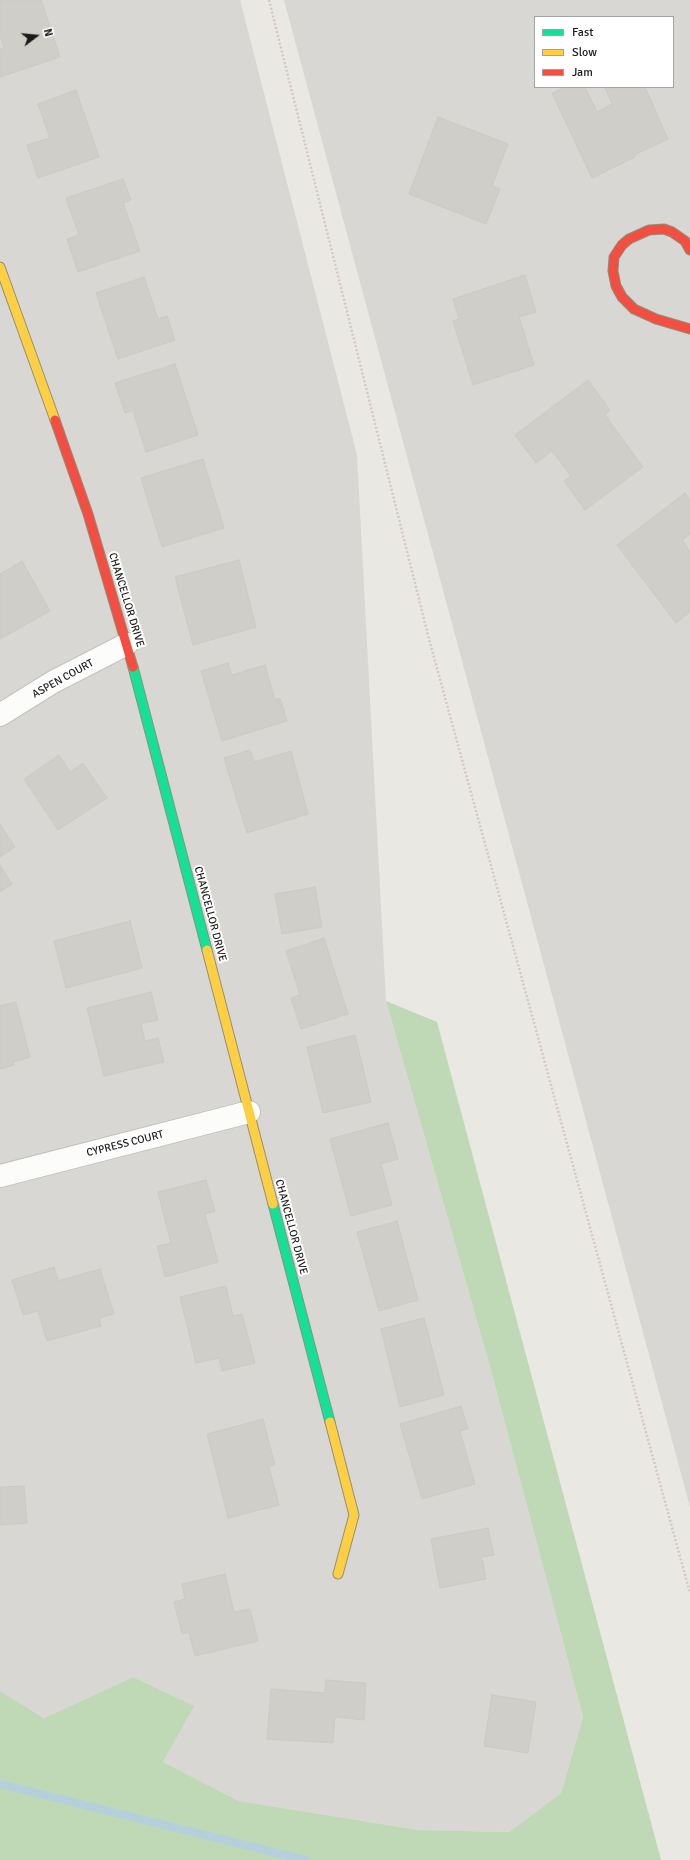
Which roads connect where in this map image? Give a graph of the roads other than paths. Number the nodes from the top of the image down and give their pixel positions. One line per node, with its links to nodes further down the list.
1 (690, 250): 3 (street)
2 (2, 277): 4 (street, CHANCELLOR DRIVE)
3 (690, 329)
4 (127, 644): 5 (street, ASPEN COURT); 6 (street, CHANCELLOR DRIVE)
5 (0, 715)
6 (249, 1112): 7 (street, CYPRESS COURT); 8 (street, CHANCELLOR DRIVE)
7 (0, 1176)
8 (338, 1574)

